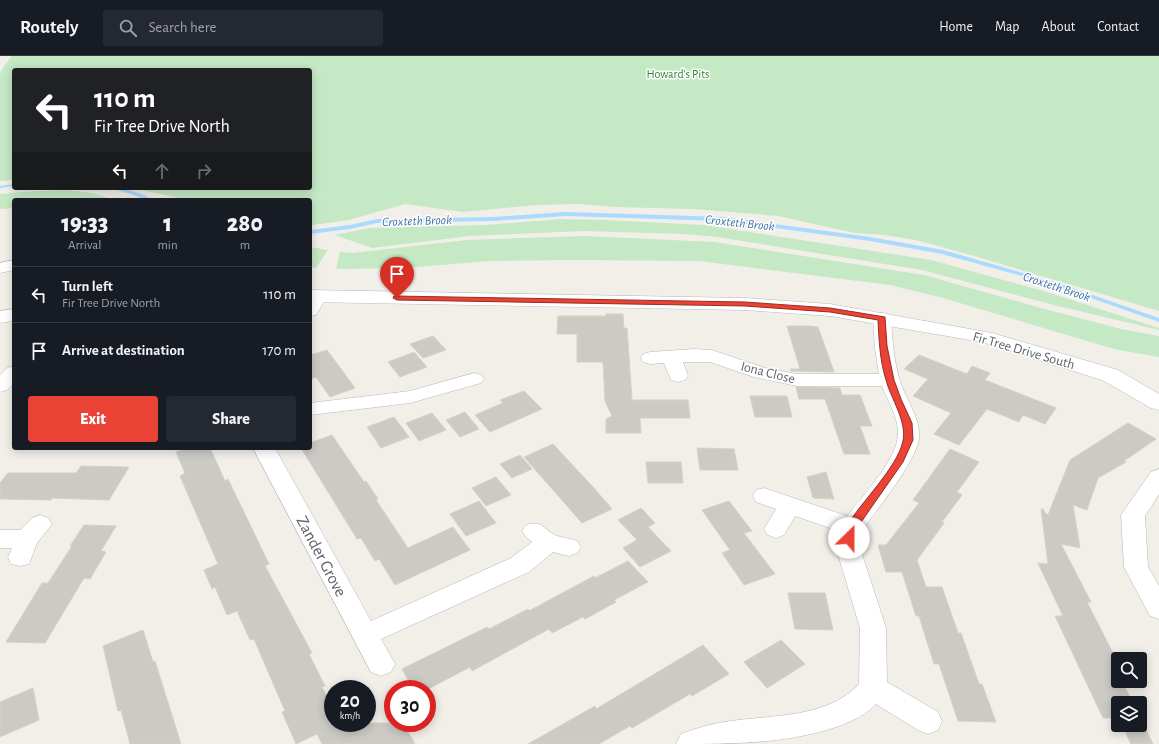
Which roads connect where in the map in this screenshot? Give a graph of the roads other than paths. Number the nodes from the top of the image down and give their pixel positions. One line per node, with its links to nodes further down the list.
1 (12, 265): 2 (street)
2 (0, 268)
3 (313, 301): 6 (street, Fir Tree Drive South)
4 (12, 315): 5 (street)
5 (0, 317)
6 (882, 318): 12 (street); 14 (street, Fir Tree Drive South)
7 (672, 357): 8 (street, Iona Close); 10 (street); 12 (street, Iona Close)
8 (650, 358)
9 (12, 374): 13 (street)
10 (678, 376)
11 (478, 378): 15 (street)
12 (890, 380): 20 (street)
13 (0, 386)
14 (1159, 403)
15 (312, 409)
16 (265, 450): 26 (street, Zander Grove)
17 (1159, 477): 25 (street)
18 (764, 496): 19 (street)
19 (790, 505): 20 (street); 21 (street)
20 (852, 527): 28 (street)
21 (776, 529)
22 (0, 539): 23 (street)
23 (29, 540)
24 (551, 540): 26 (street)
25 (1159, 610)
26 (365, 635): 27 (street, Zander Grove)
27 (381, 664)
28 (873, 688): 29 (street); 30 (street)
29 (928, 721)
30 (690, 744)

